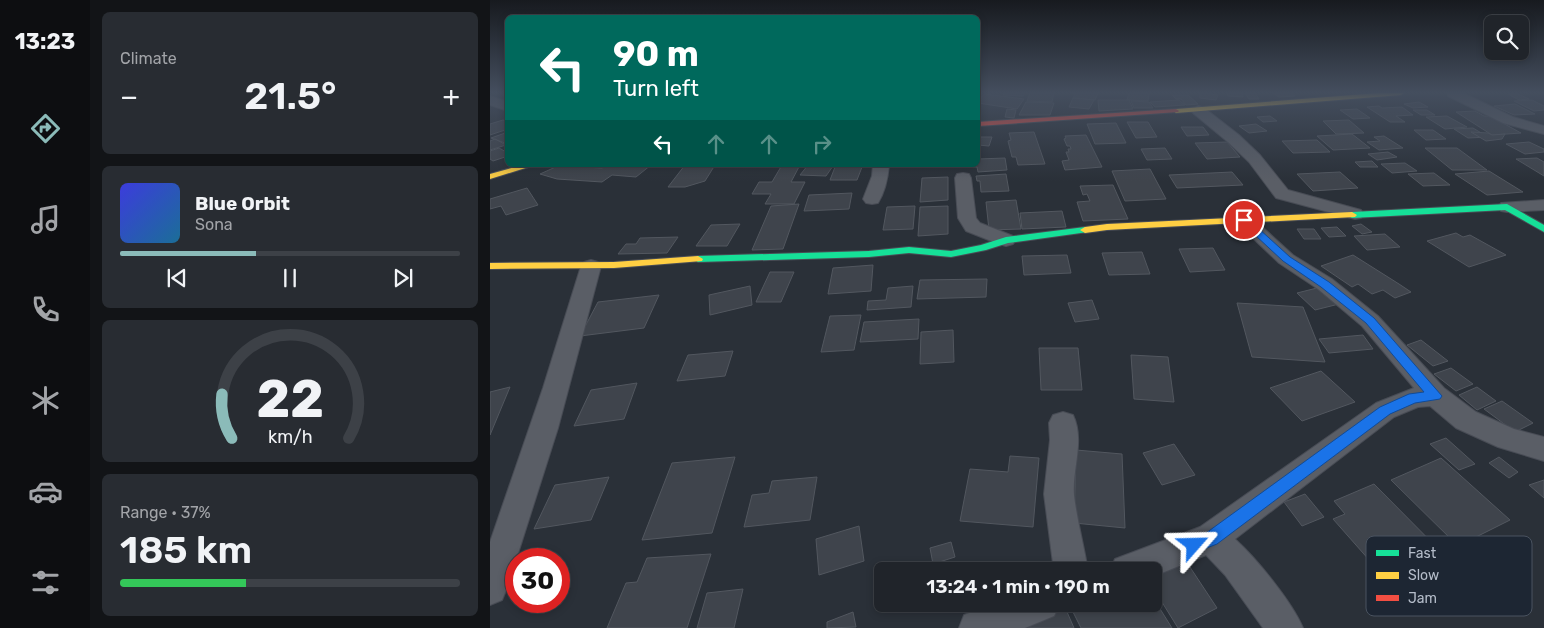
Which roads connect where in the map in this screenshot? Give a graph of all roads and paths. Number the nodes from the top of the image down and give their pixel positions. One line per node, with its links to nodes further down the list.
1 (999, 122): 4 (main road)
2 (1218, 122): 12 (street)
3 (1516, 122): 5 (street)
4 (980, 124)
5 (1544, 130)
6 (508, 167): 9 (main road)
7 (524, 167): 10 (main road)
8 (881, 167): 13 (street)
9 (490, 172)
10 (490, 177)
11 (963, 178): 20 (street)
12 (1282, 194): 16 (street); 17 (street)
13 (872, 199)
14 (1544, 205): 15 (street)
15 (1507, 207): 16 (main road); 19 (main road)
16 (1355, 214): 17 (main road)
17 (1291, 219): 18 (main road)
18 (1244, 220): 20 (main road); 23 (street)
19 (1544, 229)
20 (1006, 240): 22 (main road)
21 (490, 266): 22 (main road)
22 (591, 266): 29 (street)
23 (1435, 396): 25 (street); 26 (street)
24 (1063, 423): 27 (street)
25 (1544, 449)
26 (1212, 538): 28 (street); 32 (street)
27 (1070, 562)
28 (1150, 562)
29 (490, 588)
30 (1020, 612): 31 (street)
31 (977, 628)
32 (1285, 628)

